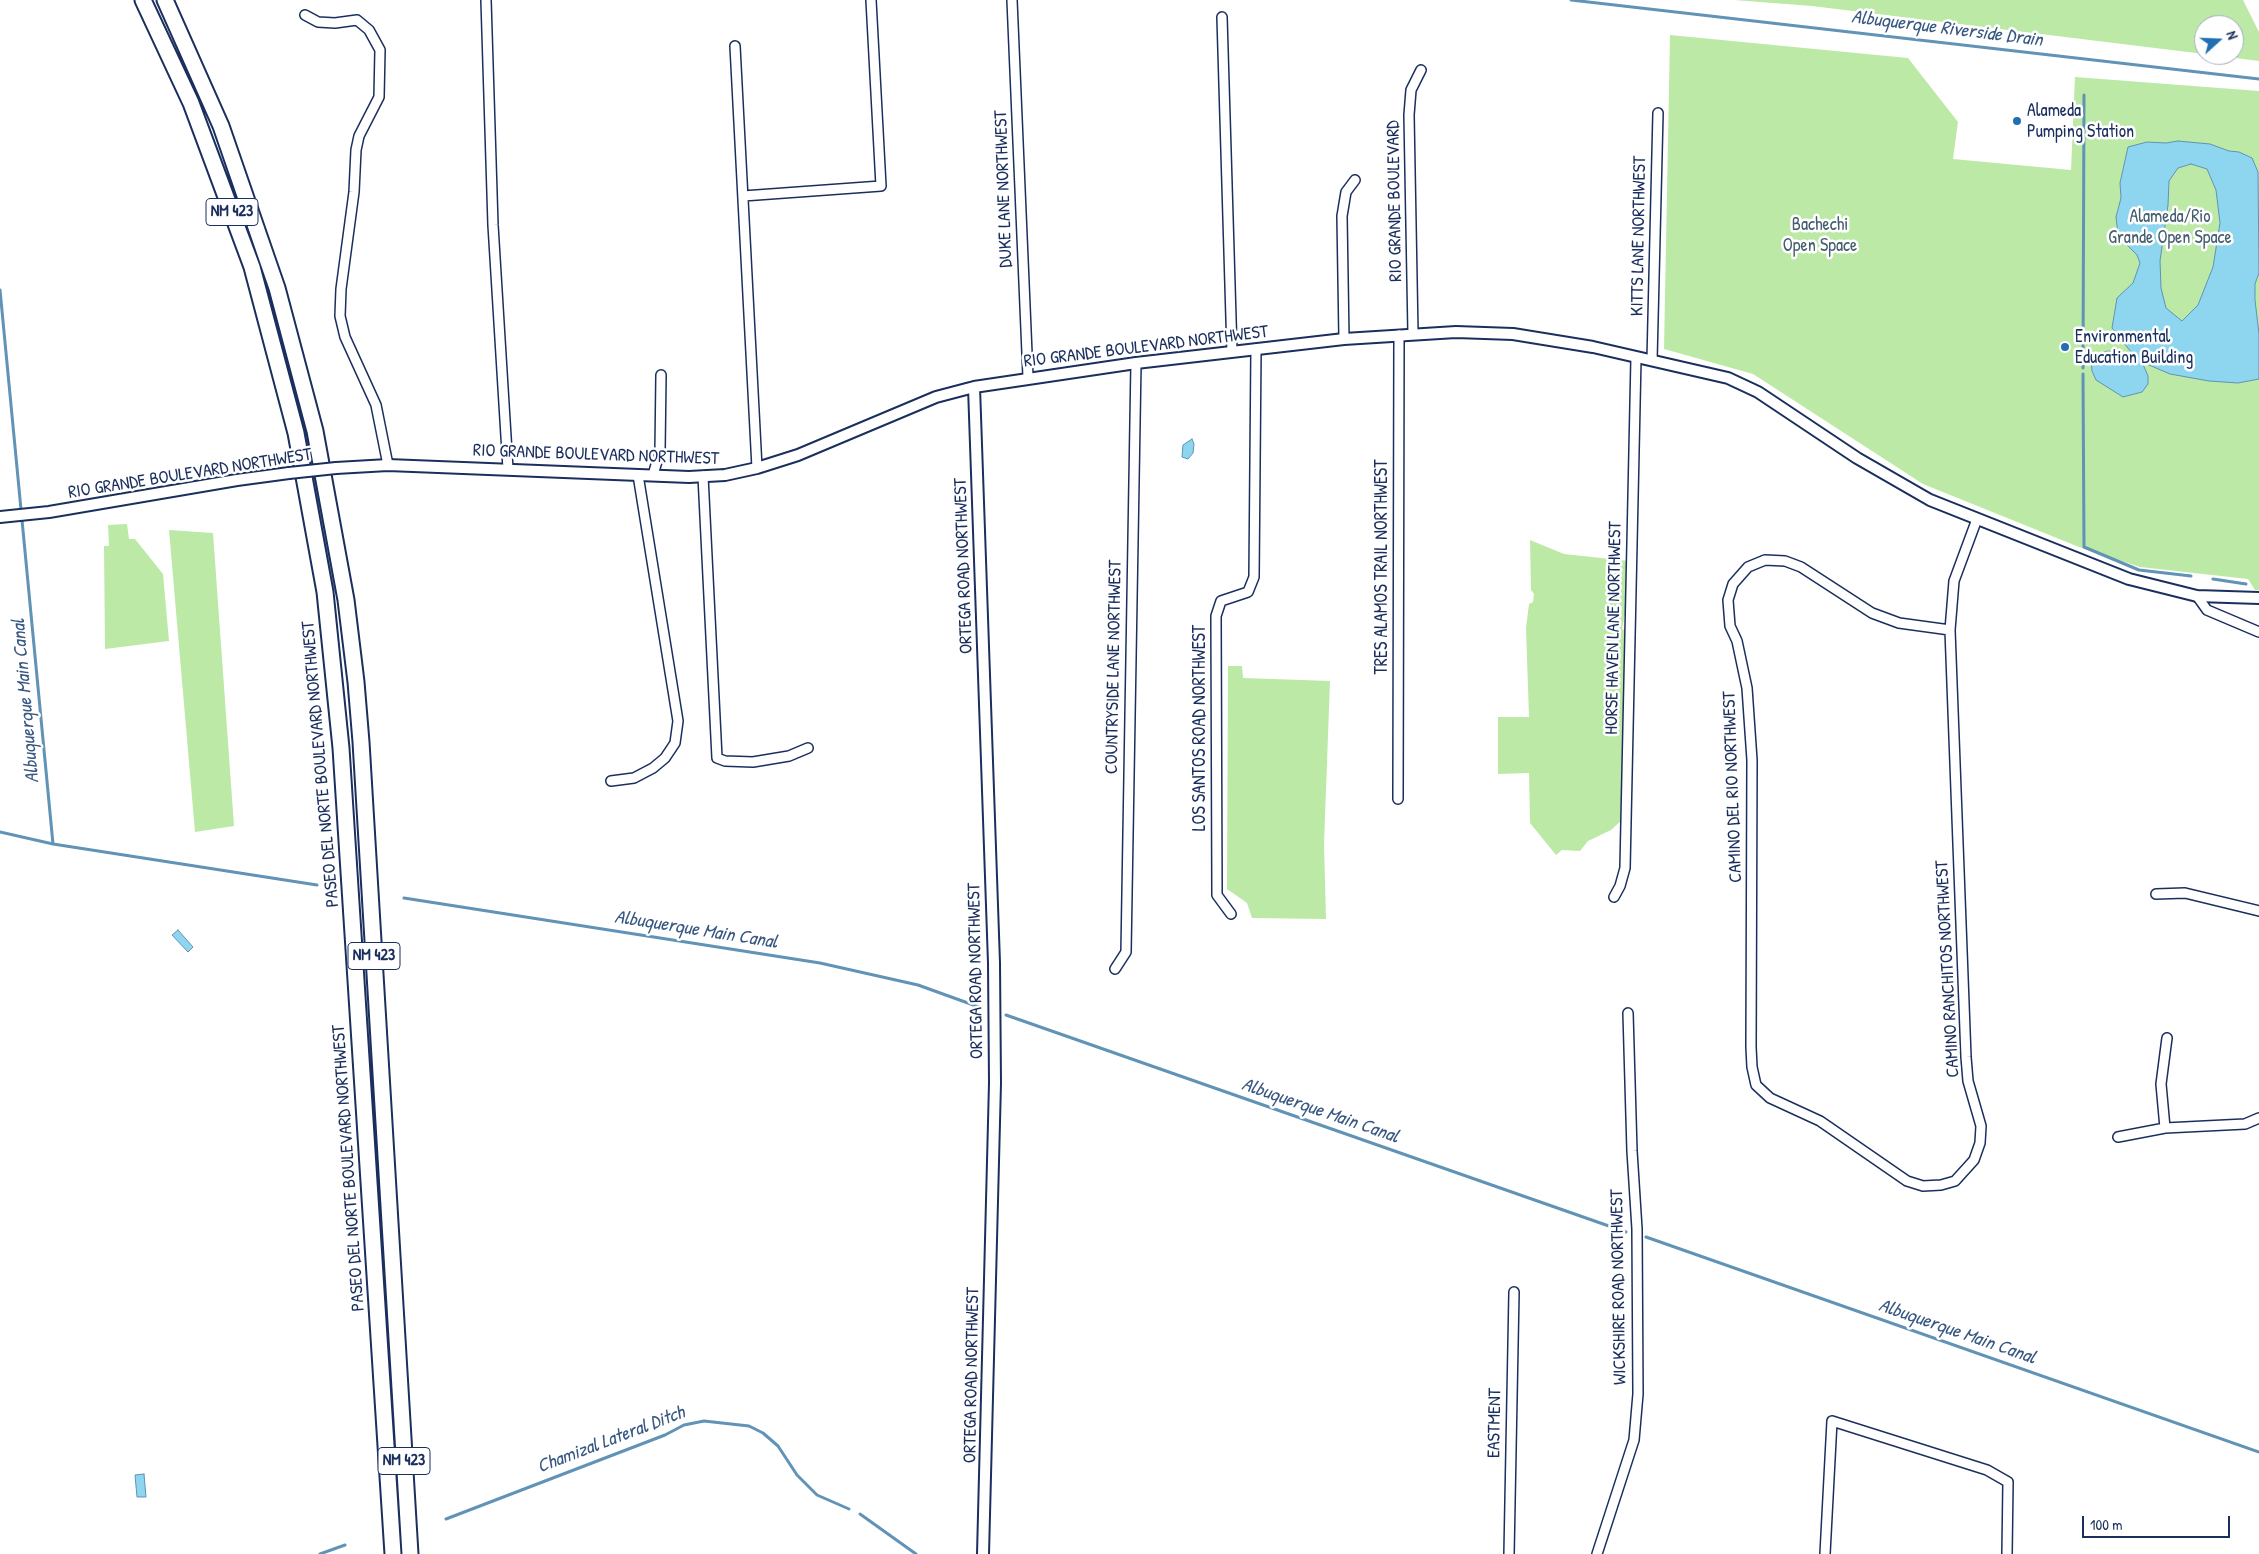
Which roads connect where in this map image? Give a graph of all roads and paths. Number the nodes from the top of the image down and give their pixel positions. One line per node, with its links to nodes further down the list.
1 (143, 0): 51 (highway, PASEO DEL NORTE BOULEVARD NORTHWEST / NM 423)
2 (165, 0): 52 (highway, PASEO DEL NORTE BOULEVARD NORTHWEST / NM 423)
3 (486, 0): 26 (street)
4 (871, 0): 12 (street)
5 (1012, 0): 22 (street, DUKE LANE NORTHWEST)
6 (305, 15): 24 (street)
7 (1222, 17): 17 (street)
8 (735, 46): 12 (street)
9 (1421, 70): 13 (street, RIO GRANDE BOULEVARD)
10 (1658, 113): 19 (street, KITTS LANE NORTHWEST)
11 (1355, 180): 15 (street)
12 (743, 196): 25 (street)
13 (1413, 334): 14 (street, RIO GRANDE BOULEVARD NORTHWEST); 18 (street, RIO GRANDE BOULEVARD NORTHWEST)
14 (1399, 335): 15 (street, RIO GRANDE BOULEVARD NORTHWEST); 38 (street, TRES ALAMOS TRAIL NORTHWEST)
15 (1344, 339): 16 (street, RIO GRANDE BOULEVARD NORTHWEST)
16 (1256, 349): 17 (street, RIO GRANDE BOULEVARD NORTHWEST); 42 (street, LOS SANTOS ROAD NORTHWEST)
17 (1232, 352): 20 (street, RIO GRANDE BOULEVARD NORTHWEST)
18 (1636, 358): 19 (street, RIO GRANDE BOULEVARD NORTHWEST); 40 (street, HORSE HAVEN LANE NORTHWEST)
19 (1652, 360): 31 (street, RIO GRANDE BOULEVARD NORTHWEST)
20 (1136, 364): 22 (street, RIO GRANDE BOULEVARD NORTHWEST); 43 (street, COUNTRYSIDE LANE NORTHWEST)
21 (661, 375): 28 (street)
22 (1028, 377): 23 (street, RIO GRANDE BOULEVARD NORTHWEST)
23 (974, 387): 25 (street, RIO GRANDE BOULEVARD NORTHWEST); 53 (street, ORTEGA ROAD NORTHWEST)
24 (388, 465): 26 (street, RIO GRANDE BOULEVARD NORTHWEST); 30 (street, RIO GRANDE BOULEVARD NORTHWEST, bridge)
25 (758, 468): 29 (street, RIO GRANDE BOULEVARD NORTHWEST)
26 (508, 469): 27 (street, RIO GRANDE BOULEVARD NORTHWEST)
27 (638, 475): 28 (street, RIO GRANDE BOULEVARD NORTHWEST); 37 (street)
28 (653, 475): 29 (street, RIO GRANDE BOULEVARD NORTHWEST)
29 (703, 476): 36 (street)
30 (0, 517)
31 (1977, 520): 32 (street, RIO GRANDE BOULEVARD NORTHWEST); 34 (street, CAMINO RANCHITOS NORTHWEST)
32 (2197, 596): 33 (street, RIO GRANDE BOULEVARD NORTHWEST); 35 (street)
33 (2259, 598)
34 (1950, 630): 46 (street, CAMINO DEL RIO NORTHWEST); 46 (street, CAMINO RANCHITOS NORTHWEST)
35 (2259, 632)
36 (808, 748)
37 (611, 781)
38 (1398, 799)
39 (2156, 894): 41 (street)
40 (1614, 897)
41 (2259, 911)
42 (1231, 914)
43 (1115, 969)
44 (1628, 1014): 55 (street, WICKSHIRE ROAD NORTHWEST)
45 (2167, 1038): 48 (street)
46 (1756, 1084)
47 (2259, 1118): 48 (street)
48 (2165, 1128): 49 (street)
49 (2118, 1137)
50 (1514, 1292): 54 (street, EASTMENT)
51 (393, 1554)
52 (410, 1554)
53 (983, 1554)
54 (1509, 1554)
55 (1597, 1554)
56 (1825, 1554): 57 (street)
57 (2006, 1554)

